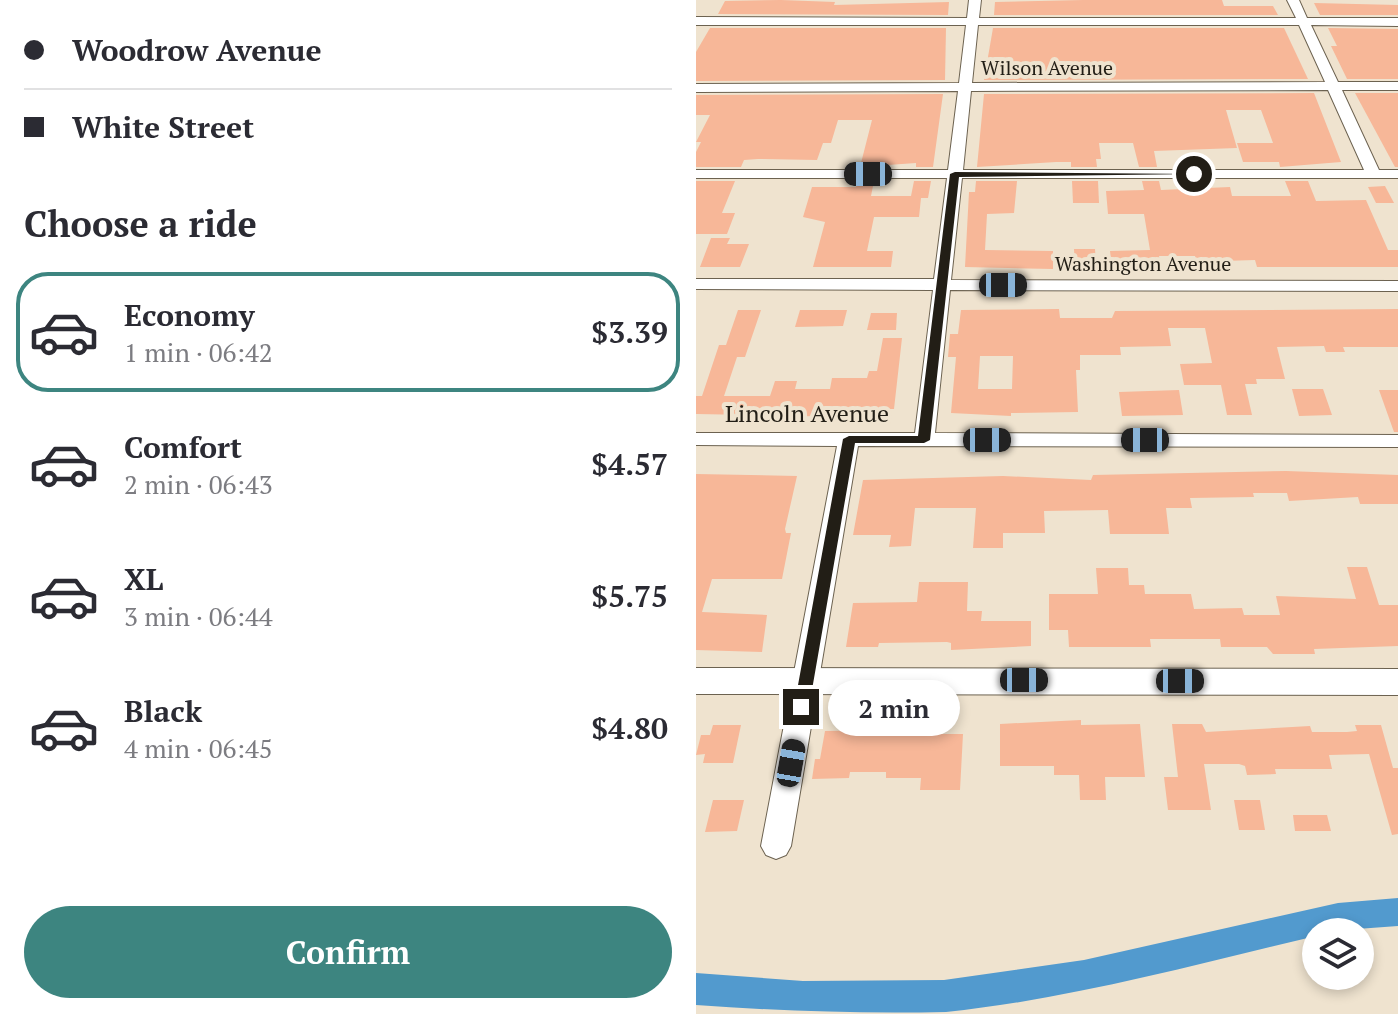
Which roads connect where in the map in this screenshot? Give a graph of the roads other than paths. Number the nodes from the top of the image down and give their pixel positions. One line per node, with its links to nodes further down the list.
1 (975, 0): 4 (street)
2 (1293, 0): 5 (street)
3 (696, 21): 4 (street)
4 (973, 21): 5 (street); 9 (street)
5 (1303, 22): 6 (street); 7 (street)
6 (1398, 22)
7 (1333, 86): 8 (street, Wilson Avenue); 9 (street, Wilson Avenue); 13 (street)
8 (1398, 86)
9 (965, 87): 10 (street, Wilson Avenue); 12 (street)
10 (696, 88)
11 (696, 174): 12 (street)
12 (955, 174): 13 (street); 16 (street)
13 (1374, 174): 14 (street)
14 (1398, 174)
15 (696, 284): 16 (street, Washington Avenue)
16 (942, 285): 17 (street, Washington Avenue); 20 (street)
17 (1398, 286)
18 (696, 439): 19 (street, Lincoln Avenue)
19 (849, 439): 20 (street, Lincoln Avenue); 22 (street)
20 (924, 440): 21 (street, Lincoln Avenue)
21 (1398, 441)
22 (807, 679): 23 (street); 24 (street); 25 (street)
23 (696, 681)
24 (1398, 682)
25 (776, 846)

